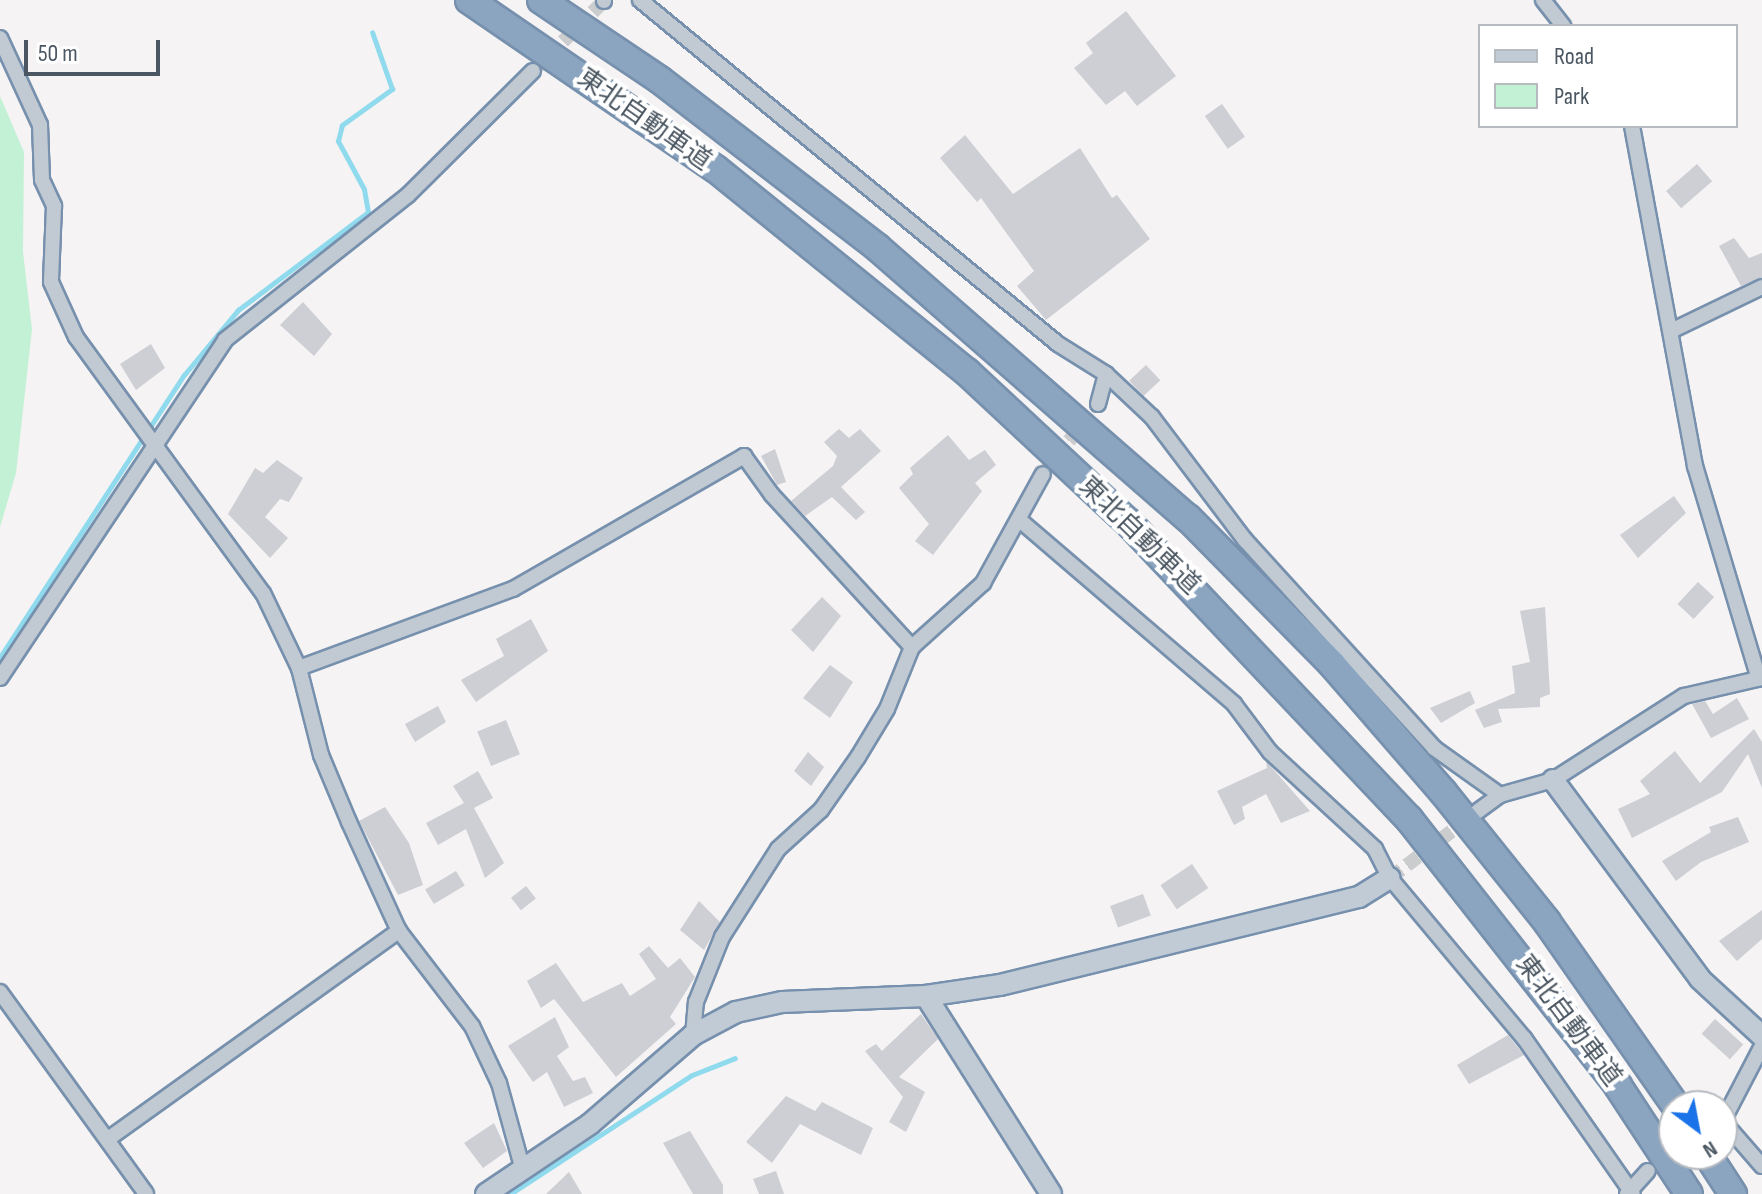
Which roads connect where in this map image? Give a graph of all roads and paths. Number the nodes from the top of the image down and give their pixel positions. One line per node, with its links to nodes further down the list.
1 (469, 0): 42 (highway, 東北自動車道)
2 (541, 0): 30 (highway, 東北自動車道)
3 (640, 0): 11 (street)
4 (1543, 0): 5 (street)
5 (1561, 24)
6 (0, 38): 13 (street)
7 (533, 71): 13 (street)
8 (1632, 128): 10 (street)
9 (1762, 287): 10 (street)
10 (1671, 331): 19 (street)
11 (1106, 374): 12 (street); 21 (street)
12 (1098, 404)
13 (149, 440): 17 (street); 18 (street)
14 (1043, 474): 15 (street)
15 (1022, 522): 16 (street); 23 (street)
16 (912, 647): 17 (street); 27 (street)
17 (299, 668): 24 (street)
18 (0, 678)
19 (1760, 679): 20 (street)
20 (1553, 780): 21 (street); 28 (street)
21 (1500, 795): 22 (street)
22 (1478, 811)
23 (1390, 878): 26 (street); 38 (street)
24 (399, 931): 33 (street); 35 (street)
25 (0, 992): 33 (street)
26 (926, 996): 27 (street); 41 (street)
27 (693, 1035): 35 (street)
28 (1762, 1036)
29 (1762, 1046): 31 (street)
30 (1665, 1090)
31 (1738, 1091)
32 (1738, 1136): 34 (street)
33 (108, 1139): 39 (street)
34 (1762, 1166)
35 (523, 1170): 40 (street)
36 (1717, 1170): 43 (highway)
37 (1648, 1171): 38 (street)
38 (1630, 1193)
39 (146, 1194)
40 (486, 1194)
41 (1051, 1194)
42 (1689, 1194)
43 (1733, 1194)

